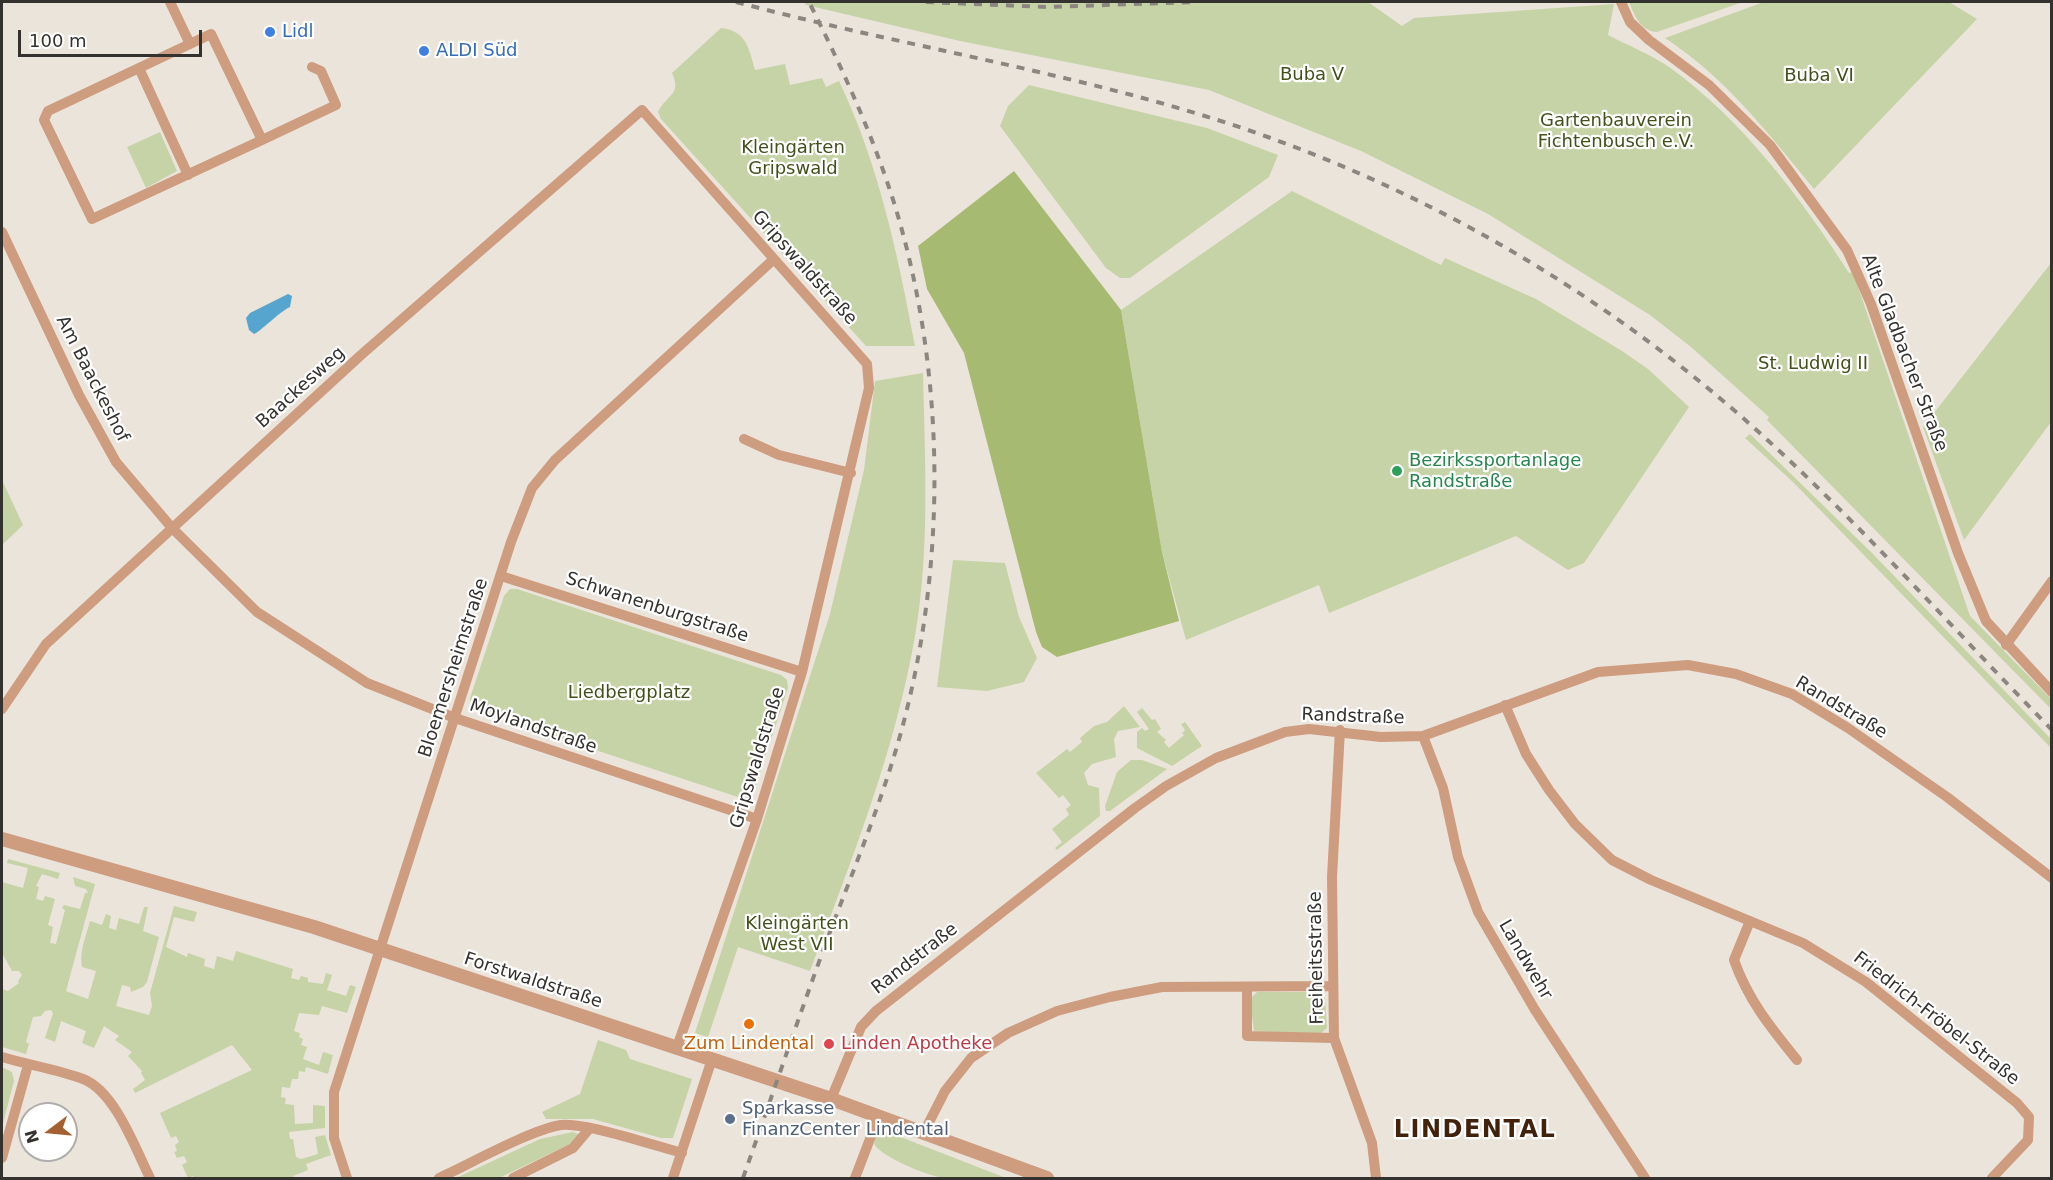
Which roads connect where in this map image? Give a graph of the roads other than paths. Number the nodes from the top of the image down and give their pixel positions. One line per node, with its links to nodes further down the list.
1 (170, 2): 3 (street)
2 (1621, 2): 16 (street, Alte Gladbacher Straße)
3 (190, 44): 5 (street); 7 (street)
4 (312, 67): 7 (street)
5 (139, 68): 8 (street); 8 (street)
6 (642, 110): 10 (street, Gripswaldstraße); 13 (street, Baackesweg)
7 (262, 140): 8 (street)
8 (188, 175)
9 (2, 232): 13 (street, Am Baackeshof)
10 (774, 259): 12 (street, Gripswaldstraße); 14 (street, Bloemersheimstraße)
11 (744, 439): 12 (street)
12 (851, 473): 17 (street, Gripswaldstraße)
13 (172, 528): 20 (street, Baackesweg); 21 (street, Moylandstraße)
14 (501, 576): 17 (street, Schwanenburgstraße); 21 (street, Bloemersheimstraße)
15 (2052, 580): 16 (street)
16 (2006, 645): 18 (street, Alte Gladbacher Straße)
17 (802, 672): 24 (street, Gripswaldstraße)
18 (2052, 692)
19 (1505, 705): 23 (street, Randstraße); 26 (street, Randstraße); 27 (street, Friedrich-Fröbel-Straße)
20 (2, 709)
21 (454, 718): 24 (street, Moylandstraße); 28 (street, Bloemersheimstraße)
22 (1340, 730): 23 (street, Randstraße); 29 (street, Freiheitsstraße); 37 (street, Randstraße)
23 (1423, 735): 51 (street, Landwehr)
24 (757, 819): 32 (street, Gripswaldstraße)
25 (2, 839): 28 (street, Forstwaldstraße)
26 (2052, 878)
27 (1750, 921): 35 (street); 52 (street, Friedrich-Fröbel-Straße)
28 (378, 949): 32 (street, Forstwaldstraße); 44 (street, Bloemersheimstraße)
29 (1333, 986): 30 (street); 31 (street, Freiheitsstraße)
30 (1246, 988): 31 (street); 40 (street)
31 (1334, 1038): 50 (street, Freiheitsstraße)
32 (677, 1047): 34 (street, Forstwaldstraße)
33 (2, 1057): 36 (street)
34 (712, 1059): 37 (street, Forstwaldstraße); 41 (street)
35 (1797, 1060)
36 (28, 1065): 42 (street); 43 (street)
37 (831, 1099): 38 (street, Forstwaldstraße)
38 (878, 1118): 40 (street, Forstwaldstraße); 48 (street)
39 (590, 1129): 41 (street); 45 (street); 46 (street)
40 (923, 1134): 49 (street, Forstwaldstraße)
41 (682, 1153): 47 (street)
42 (2, 1158)
43 (150, 1179)
44 (346, 1179)
45 (439, 1179)
46 (513, 1179)
47 (673, 1179)
48 (855, 1179)
49 (1047, 1179)
50 (1376, 1179)
51 (1645, 1179)
52 (1992, 1179)

